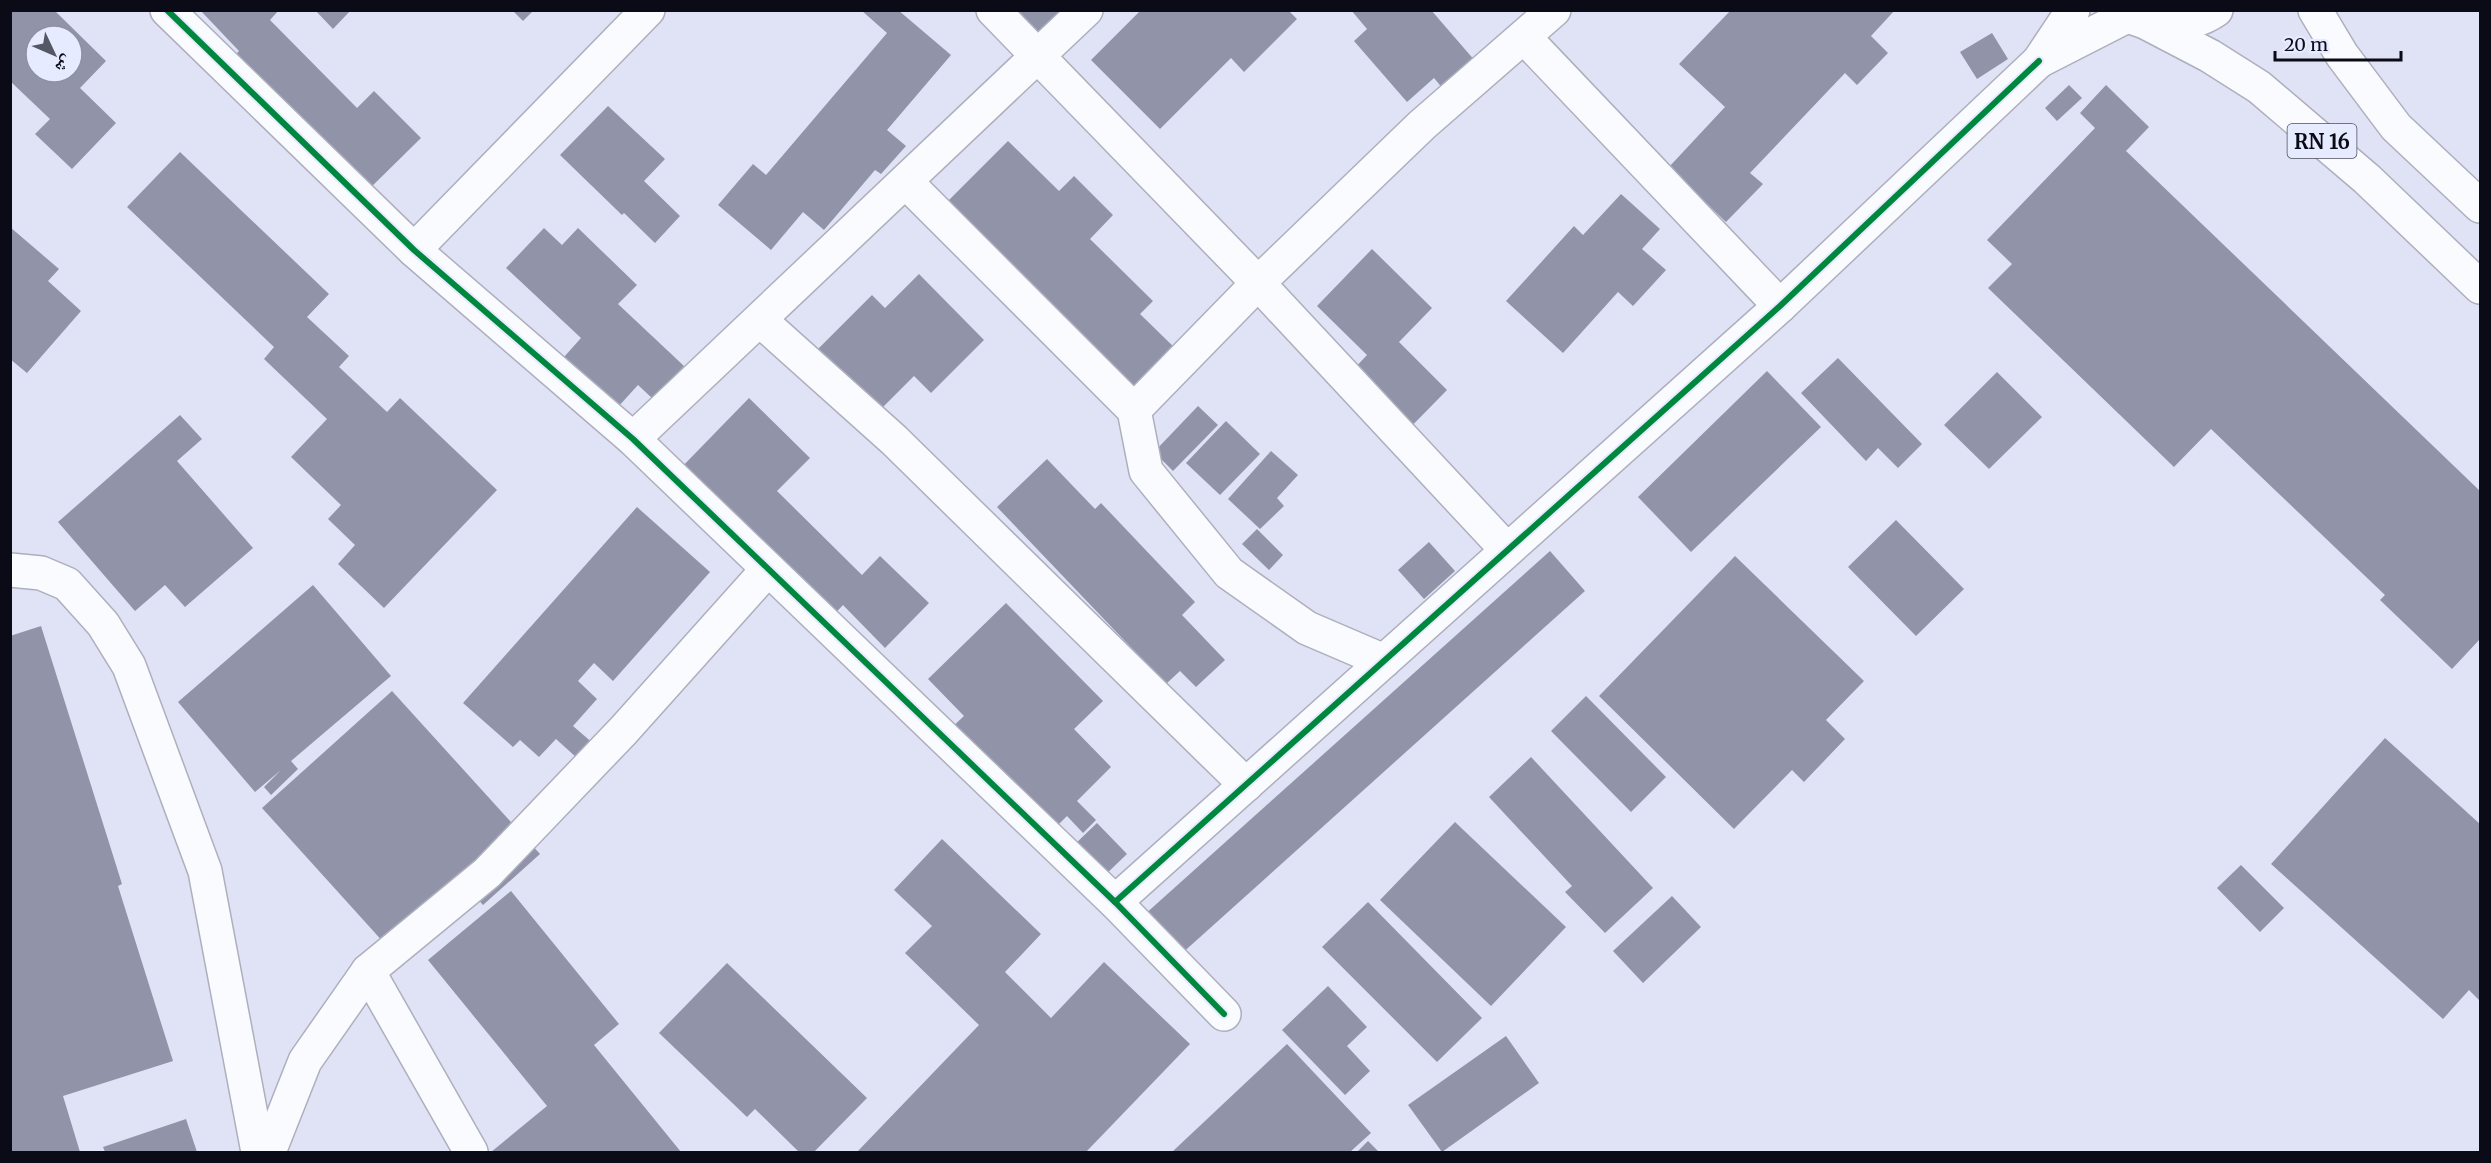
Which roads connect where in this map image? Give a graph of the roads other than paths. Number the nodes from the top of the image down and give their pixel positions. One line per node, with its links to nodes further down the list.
1 (167, 10): 15 (street)
2 (648, 10): 15 (street)
3 (993, 10): 11 (street)
4 (1086, 10): 11 (street)
5 (1554, 10): 10 (street)
6 (2073, 10): 12 (street)
7 (2216, 10): 9 (street)
8 (2315, 10): 14 (street, RN 16)
9 (2129, 16): 12 (street); 17 (street, RN 16)
10 (1524, 37): 16 (street); 18 (street)
11 (1038, 58): 13 (street); 16 (street)
12 (2039, 61): 18 (street)
13 (906, 182): 19 (street); 20 (street)
14 (2481, 206)
15 (414, 250): 21 (street)
16 (1258, 283): 20 (street); 22 (street)
17 (2481, 287)
18 (1780, 306): 22 (street)
19 (760, 320): 21 (street); 26 (street)
20 (1134, 410): 25 (street)
21 (633, 440): 23 (street)
22 (1507, 550): 25 (street)
23 (768, 569): 27 (street); 28 (street)
24 (10, 570): 30 (street)
25 (1384, 661): 26 (street)
26 (1246, 785): 27 (street)
27 (1115, 902): 29 (street)
28 (368, 971): 31 (street); 32 (street)
29 (1224, 1014)
30 (258, 1152)
31 (269, 1152)
32 (471, 1152)

